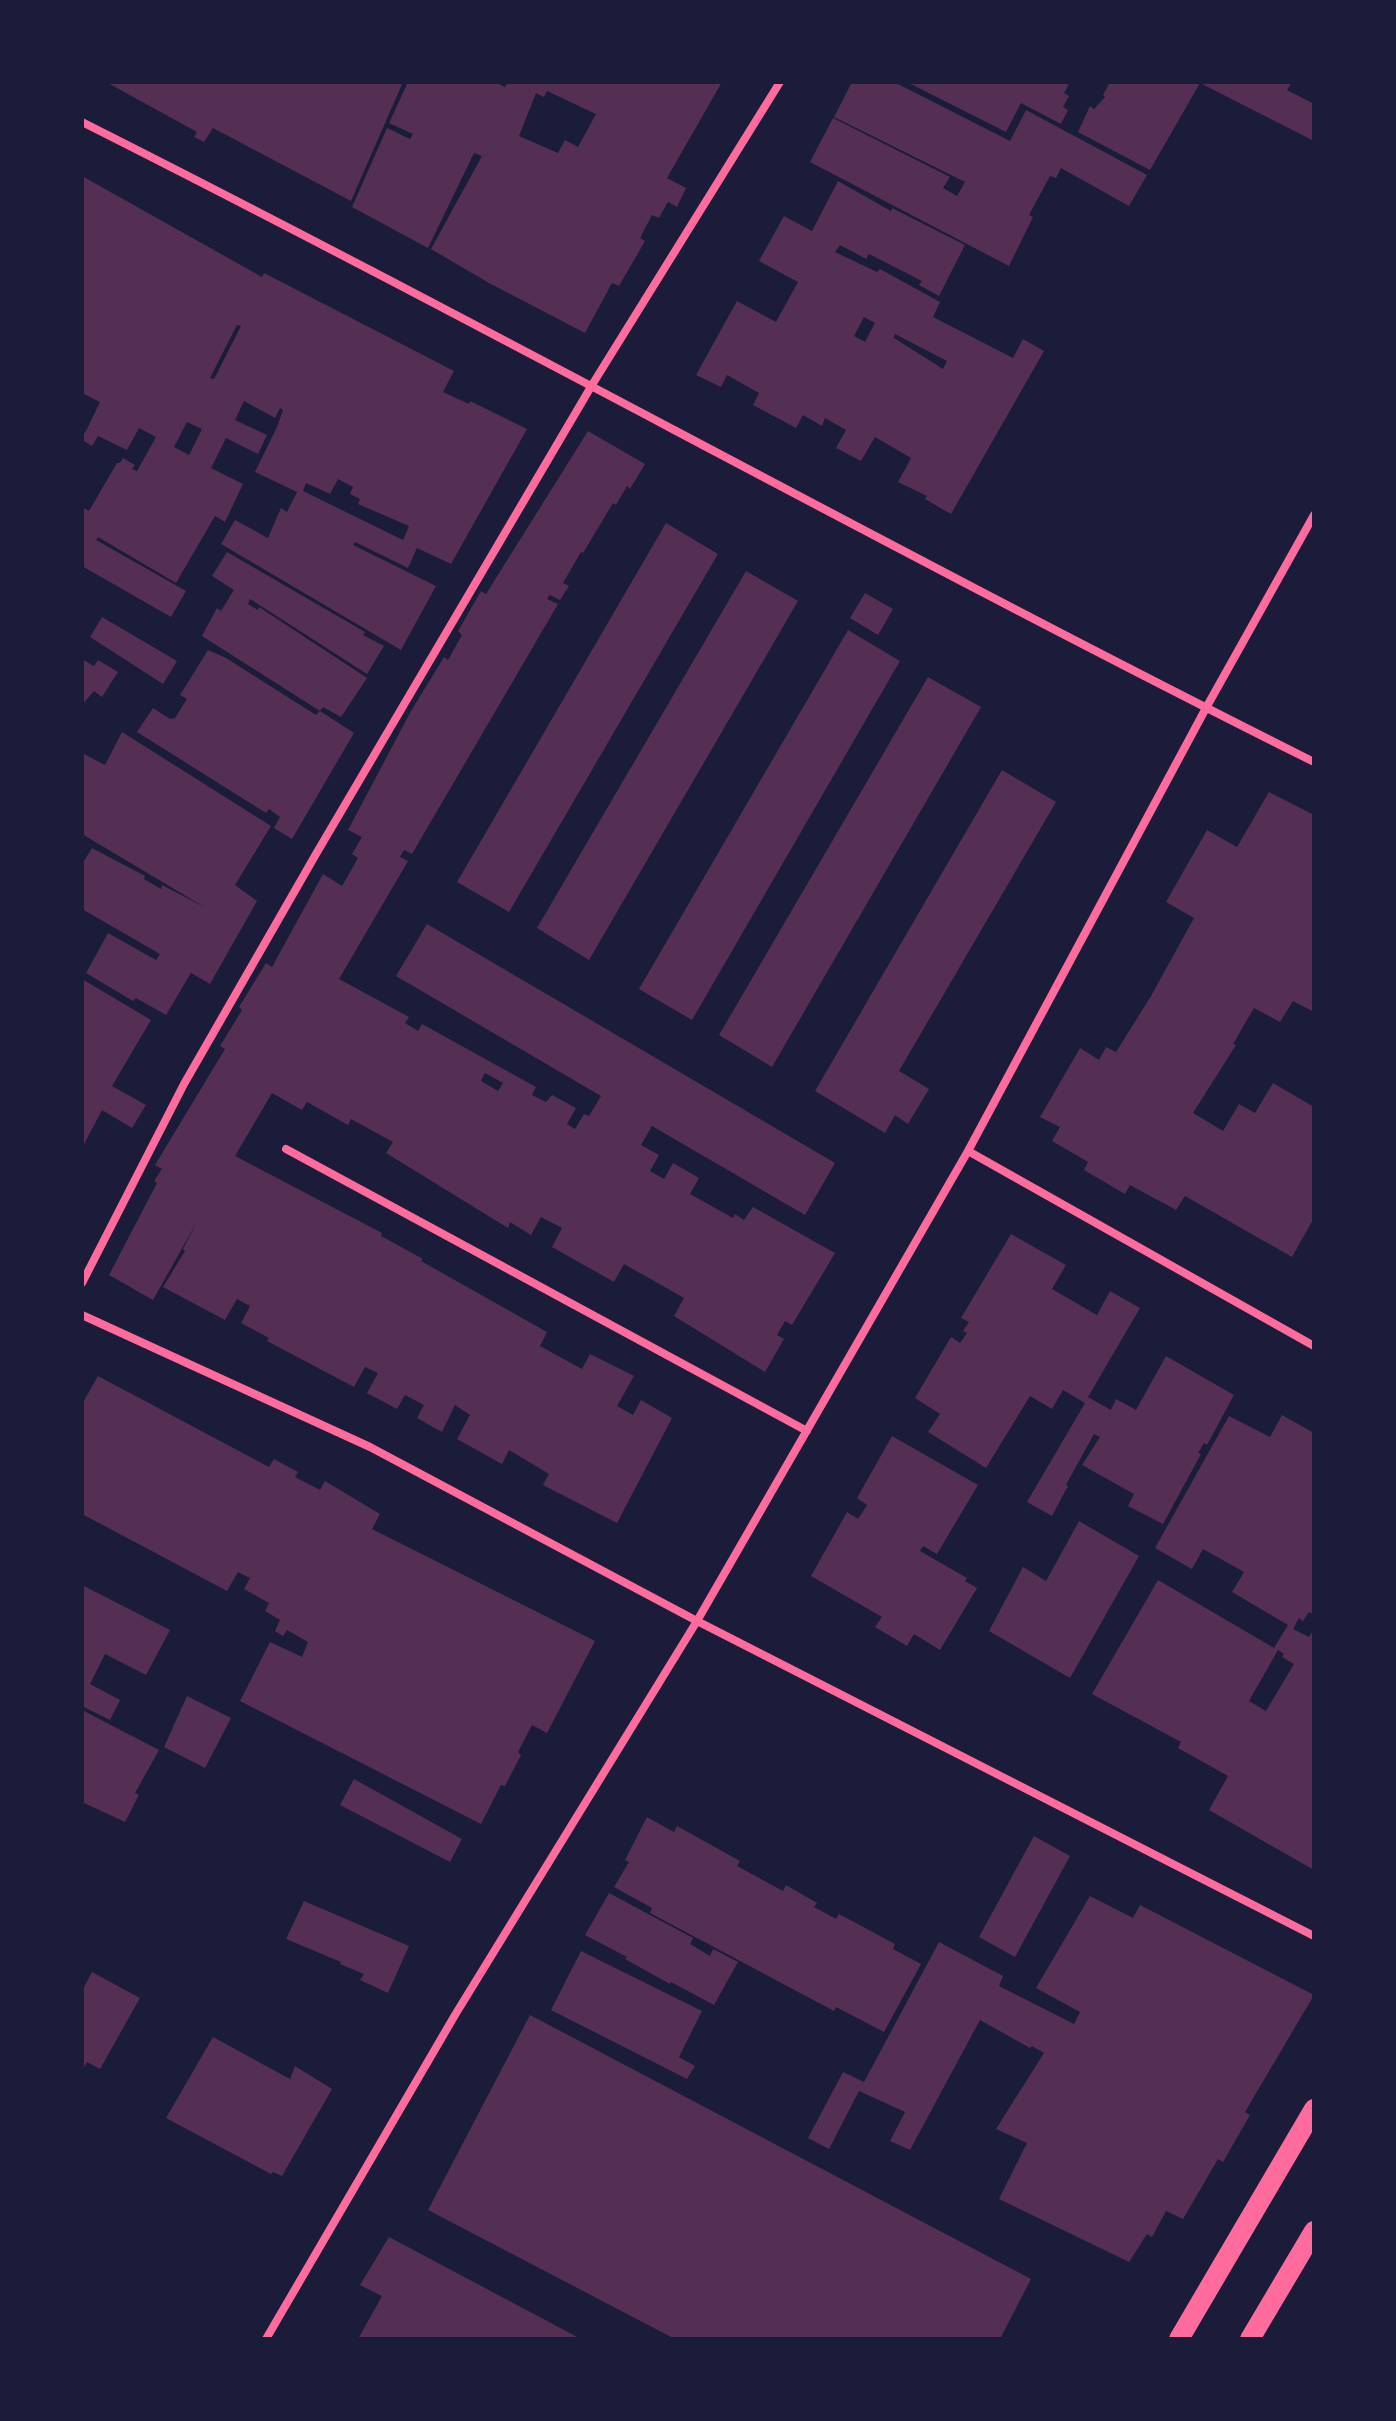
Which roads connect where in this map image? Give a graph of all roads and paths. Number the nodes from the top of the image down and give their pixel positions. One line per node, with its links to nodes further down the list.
1 (780, 82): 3 (street)
2 (82, 122): 3 (street)
3 (592, 385): 5 (street); 9 (street)
4 (1314, 515): 5 (street)
5 (1206, 708): 6 (street); 8 (street)
6 (1314, 762)
7 (286, 1149): 12 (street)
8 (968, 1151): 11 (street); 12 (street)
9 (82, 1283)
10 (82, 1315): 13 (street)
11 (1314, 1346)
12 (807, 1431): 13 (street)
13 (697, 1621): 14 (street); 17 (street)
14 (1314, 1936)
15 (1314, 2109): 18 (main road)
16 (1314, 2231): 19 (main road)
17 (266, 2339)
18 (1179, 2339)
19 (1250, 2339)

